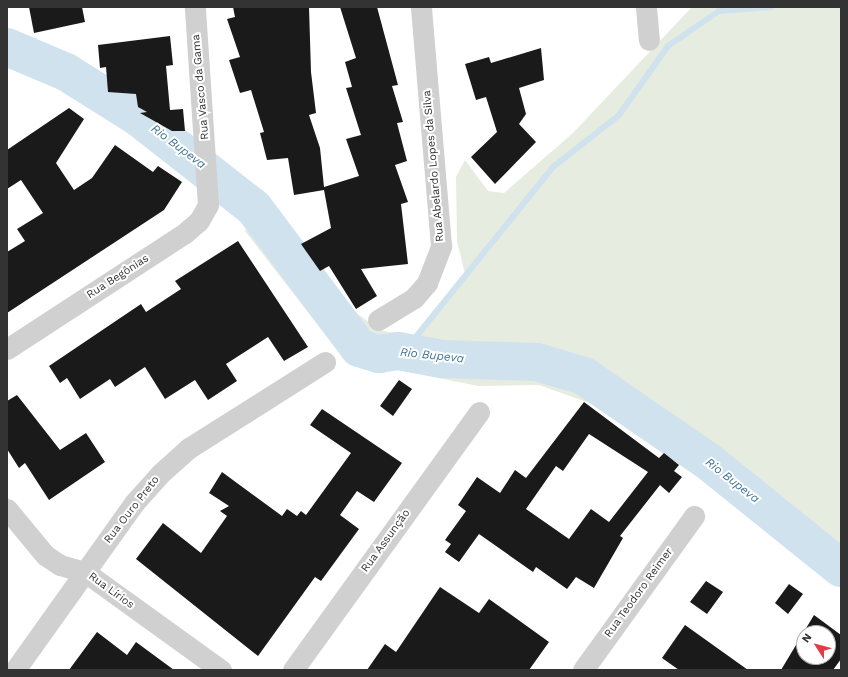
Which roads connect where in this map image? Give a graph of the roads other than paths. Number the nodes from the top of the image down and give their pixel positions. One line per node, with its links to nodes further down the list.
1 (195, 7): 5 (street, Rua Vasco da Gama)
2 (421, 7): 6 (street, Rua Abelardo Lopes da Silva)
3 (646, 7): 4 (street)
4 (649, 40)
5 (209, 190): 7 (street, Rua Begônias)
6 (378, 320)
7 (7, 349)
8 (324, 362): 12 (street, Rua Ouro Preto)
9 (479, 412): 15 (street, Rua Assunção)
10 (7, 509): 12 (street, Rua Lírios)
11 (694, 516): 16 (street, Rua Teodoro Reimer)
12 (85, 572): 13 (street, Rua Ouro Preto); 14 (street, Rua Lírios)
13 (15, 670)
14 (221, 670)
15 (293, 670)
16 (583, 670)

